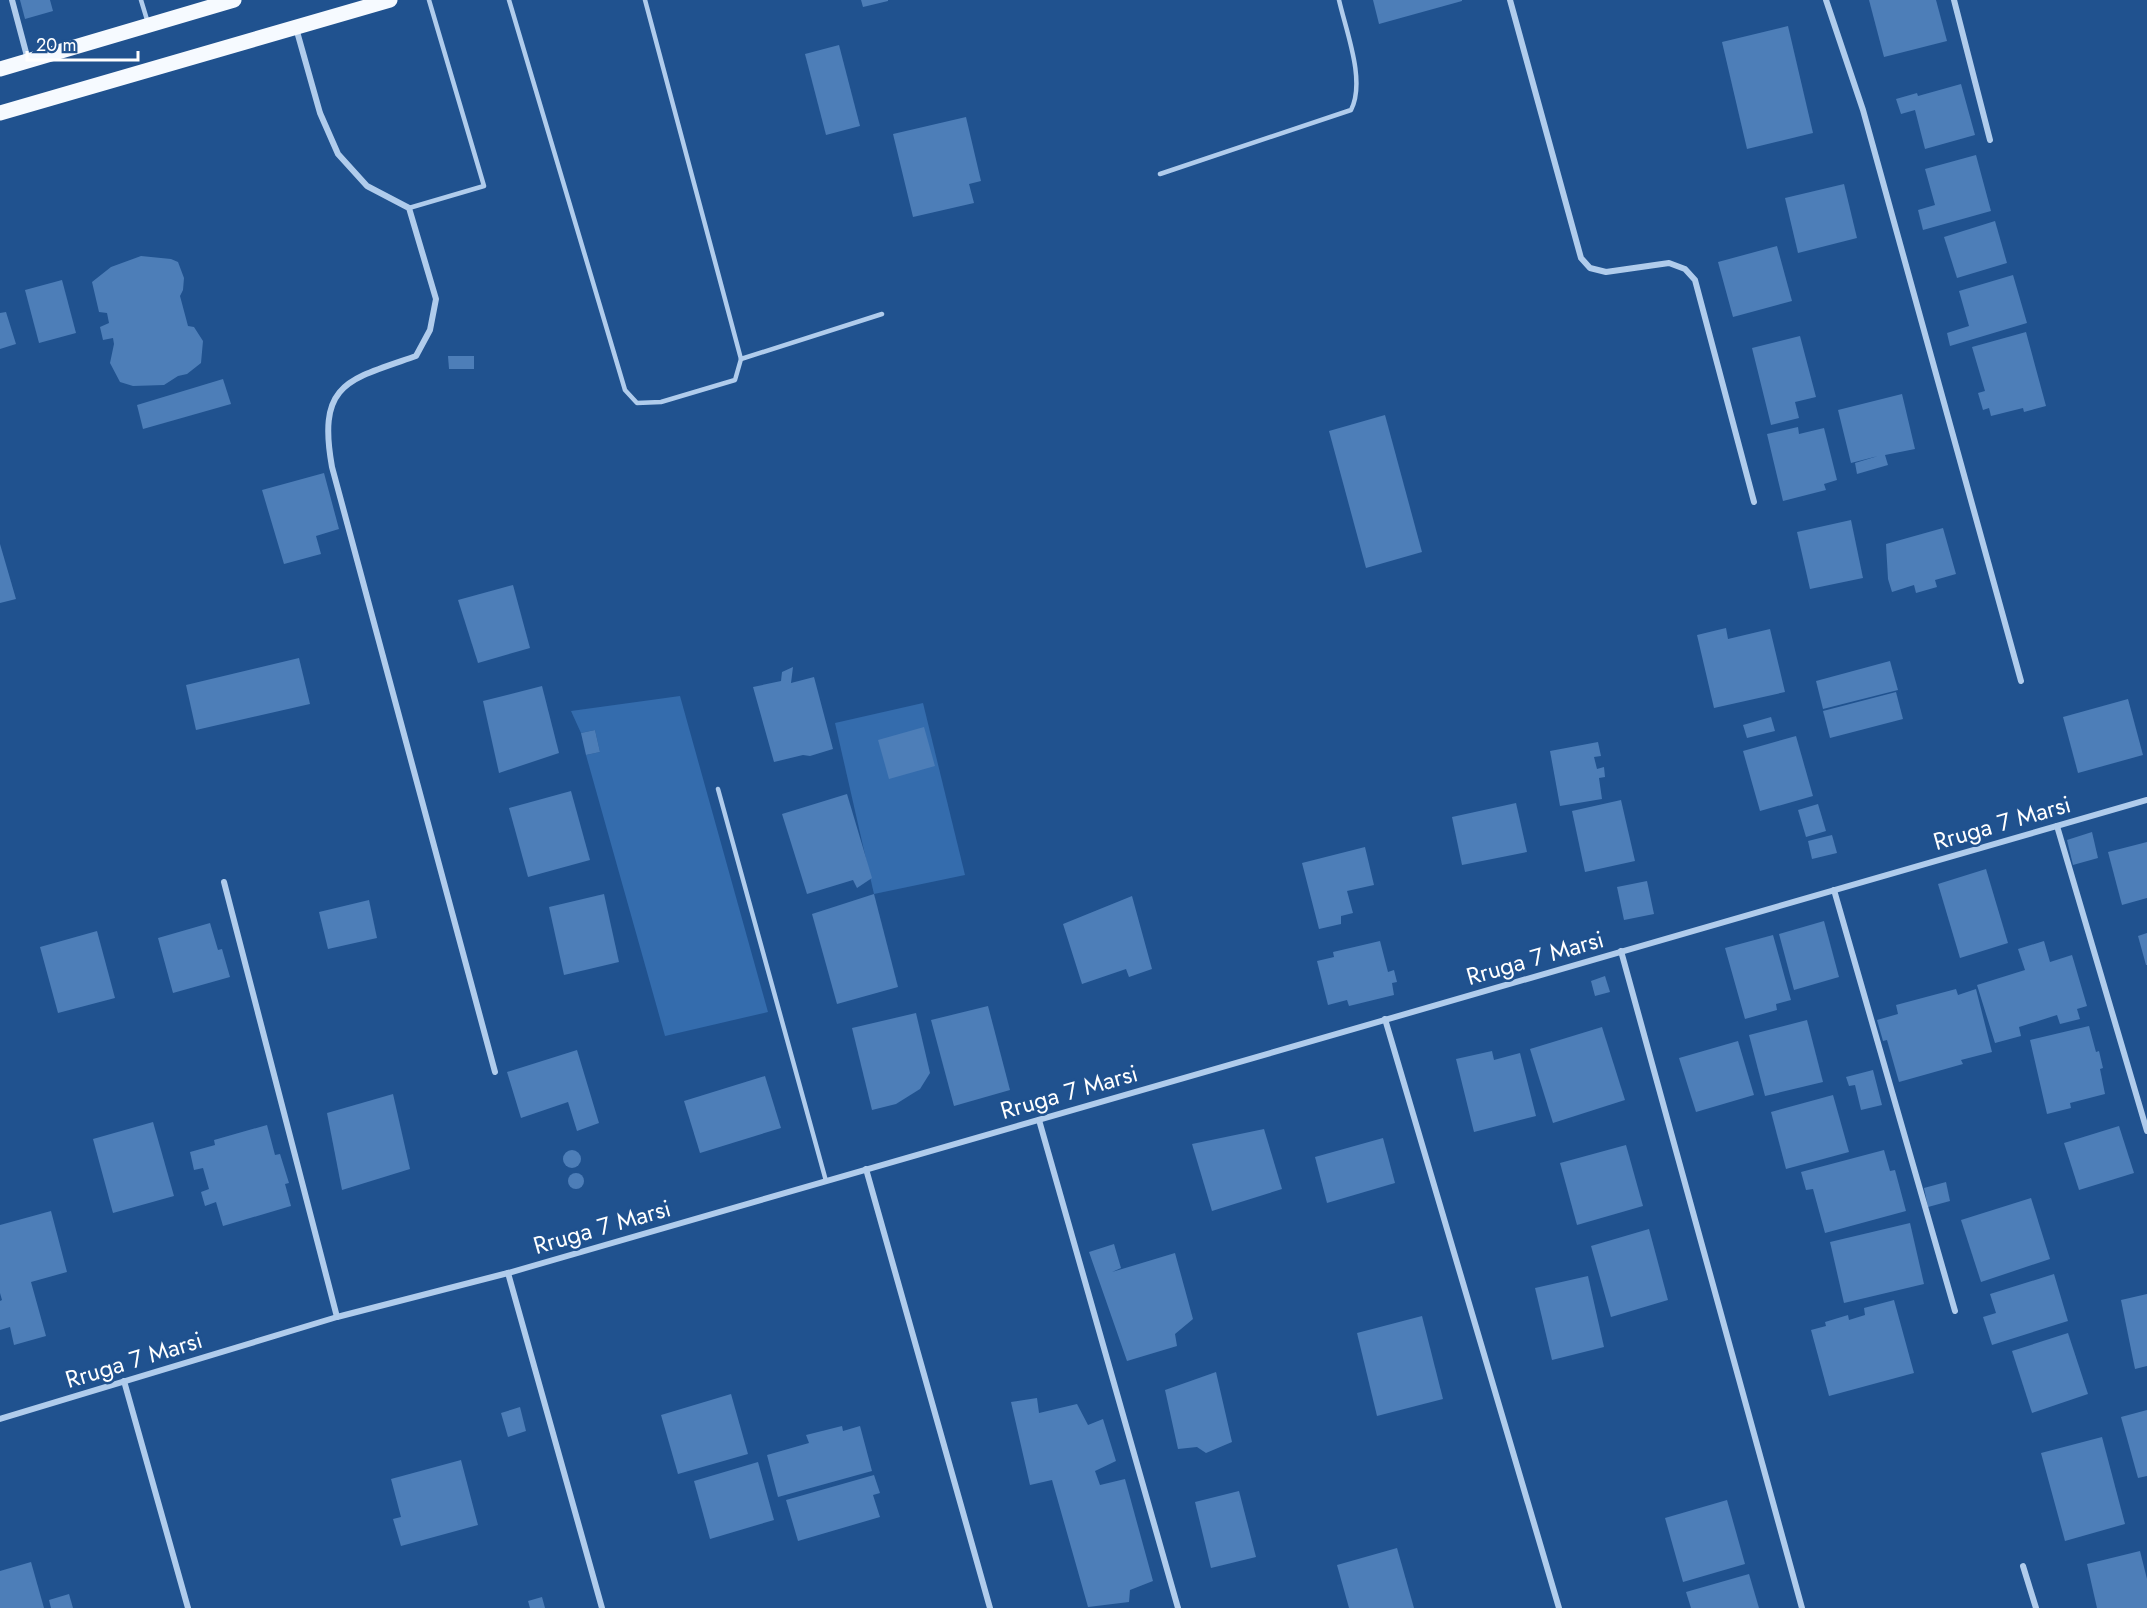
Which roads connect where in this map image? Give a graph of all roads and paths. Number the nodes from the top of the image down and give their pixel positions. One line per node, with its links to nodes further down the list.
1 (12, 0): 14 (street)
2 (141, 0): 12 (lane)
3 (234, 0): 12 (main road)
4 (390, 0): 13 (main road)
5 (429, 0): 19 (lane)
6 (509, 0): 21 (lane)
7 (645, 0): 21 (lane)
8 (1339, 0): 18 (lane)
9 (1510, 0): 22 (street)
10 (1826, 0): 23 (street)
11 (1954, 0): 17 (street)
12 (149, 26): 14 (main road)
13 (296, 27): 16 (main road); 19 (street)
14 (28, 61): 15 (main road)
15 (0, 69)
16 (0, 113)
17 (1990, 140)
18 (1160, 174)
19 (409, 208): 31 (street)
20 (882, 314): 21 (lane)
21 (741, 359)
22 (1754, 502)
23 (2021, 681)
24 (718, 789): 35 (lane)
25 (2147, 800): 26 (street, Rruga 7 Marsi)
26 (2056, 826): 28 (street, Rruga 7 Marsi); 33 (street)
27 (224, 882): 38 (street)
28 (1834, 890): 29 (street, Rruga 7 Marsi); 37 (street)
29 (1621, 951): 30 (street, Rruga 7 Marsi); 47 (street)
30 (1385, 1020): 32 (street, Rruga 7 Marsi); 46 (street)
31 (495, 1072)
32 (1039, 1120): 34 (street, Rruga 7 Marsi); 45 (street)
33 (2147, 1131)
34 (866, 1169): 35 (street, Rruga 7 Marsi); 44 (street)
35 (826, 1181): 36 (street, Rruga 7 Marsi)
36 (508, 1273): 38 (street, Rruga 7 Marsi); 43 (street)
37 (1955, 1311)
38 (337, 1317): 39 (street, Rruga 7 Marsi)
39 (124, 1381): 40 (street, Rruga 7 Marsi); 42 (street)
40 (0, 1419)
41 (2023, 1566): 48 (street)
42 (188, 1608)
43 (602, 1608)
44 (990, 1608)
45 (1178, 1608)
46 (1558, 1608)
47 (1802, 1608)
48 (2036, 1608)

